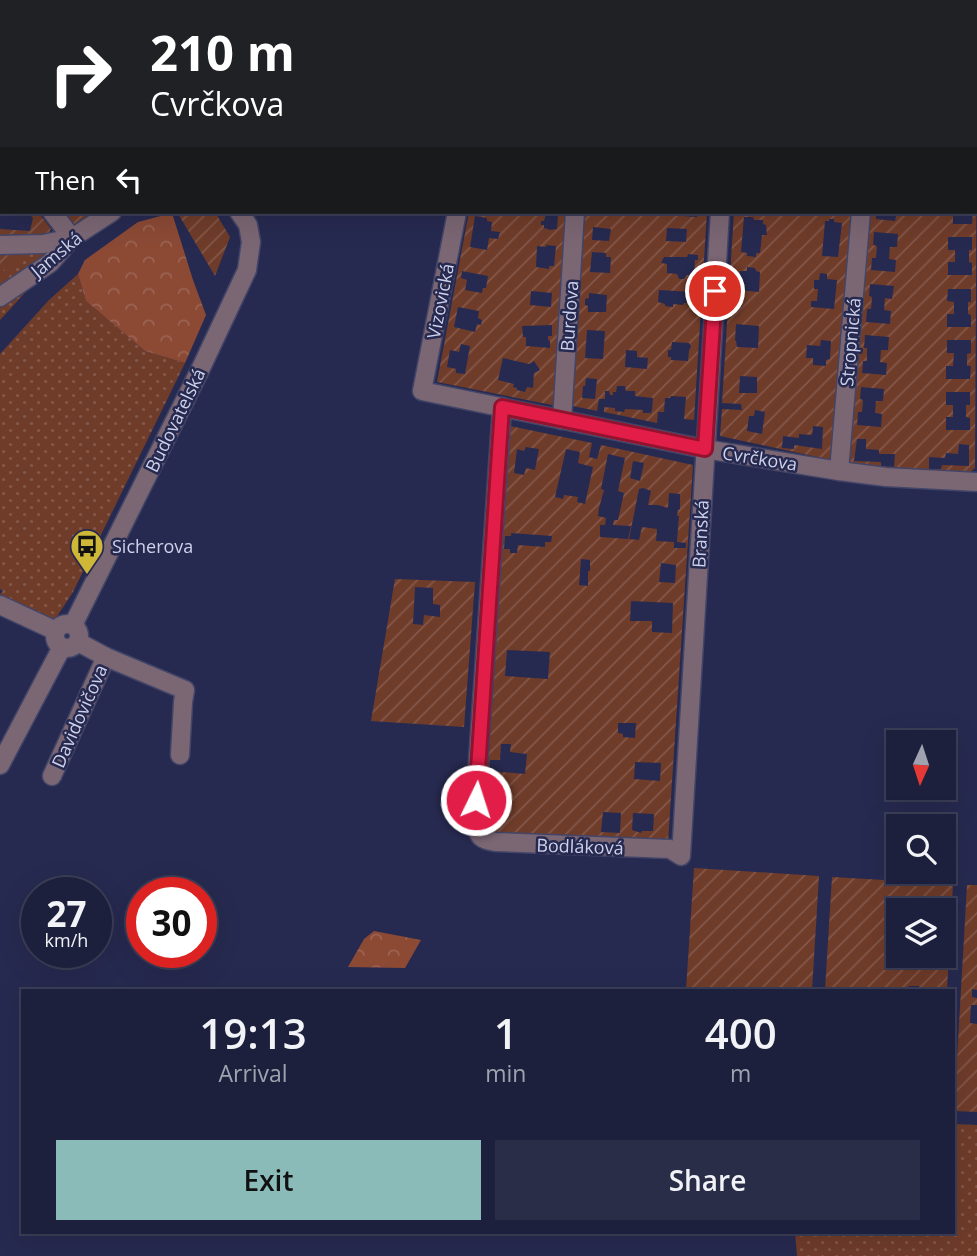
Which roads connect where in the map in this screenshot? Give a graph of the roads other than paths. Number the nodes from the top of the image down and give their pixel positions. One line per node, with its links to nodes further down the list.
1 (54, 214): 8 (street)
2 (110, 214): 8 (street, Jamská)
3 (457, 214): 11 (street, Vizovická)
4 (575, 214): 13 (street, Burdova)
5 (720, 214): 14 (street, Branská)
6 (861, 214): 15 (street, Stropnická)
7 (246, 216): 18 (street, Budovatelská)
8 (72, 238): 9 (street); 10 (street, Jamská)
9 (0, 245)
10 (0, 297)
11 (422, 391): 12 (street, Cvrčkova)
12 (502, 407): 13 (street, Cvrčkova); 23 (street, Bodláková)
13 (562, 420): 14 (street, Cvrčkova)
14 (705, 449): 15 (street, Cvrčkova); 23 (street, Branská)
15 (839, 471): 16 (street, Cvrčkova)
16 (977, 482)
17 (0, 605): 18 (street)
18 (67, 636): 19 (street, Davidovičova); 21 (street, Budovatelská)
19 (106, 657): 20 (street, Davidovičova); 22 (street, Davidovičova)
20 (180, 755)
21 (0, 765)
22 (52, 776)
23 (681, 856)

